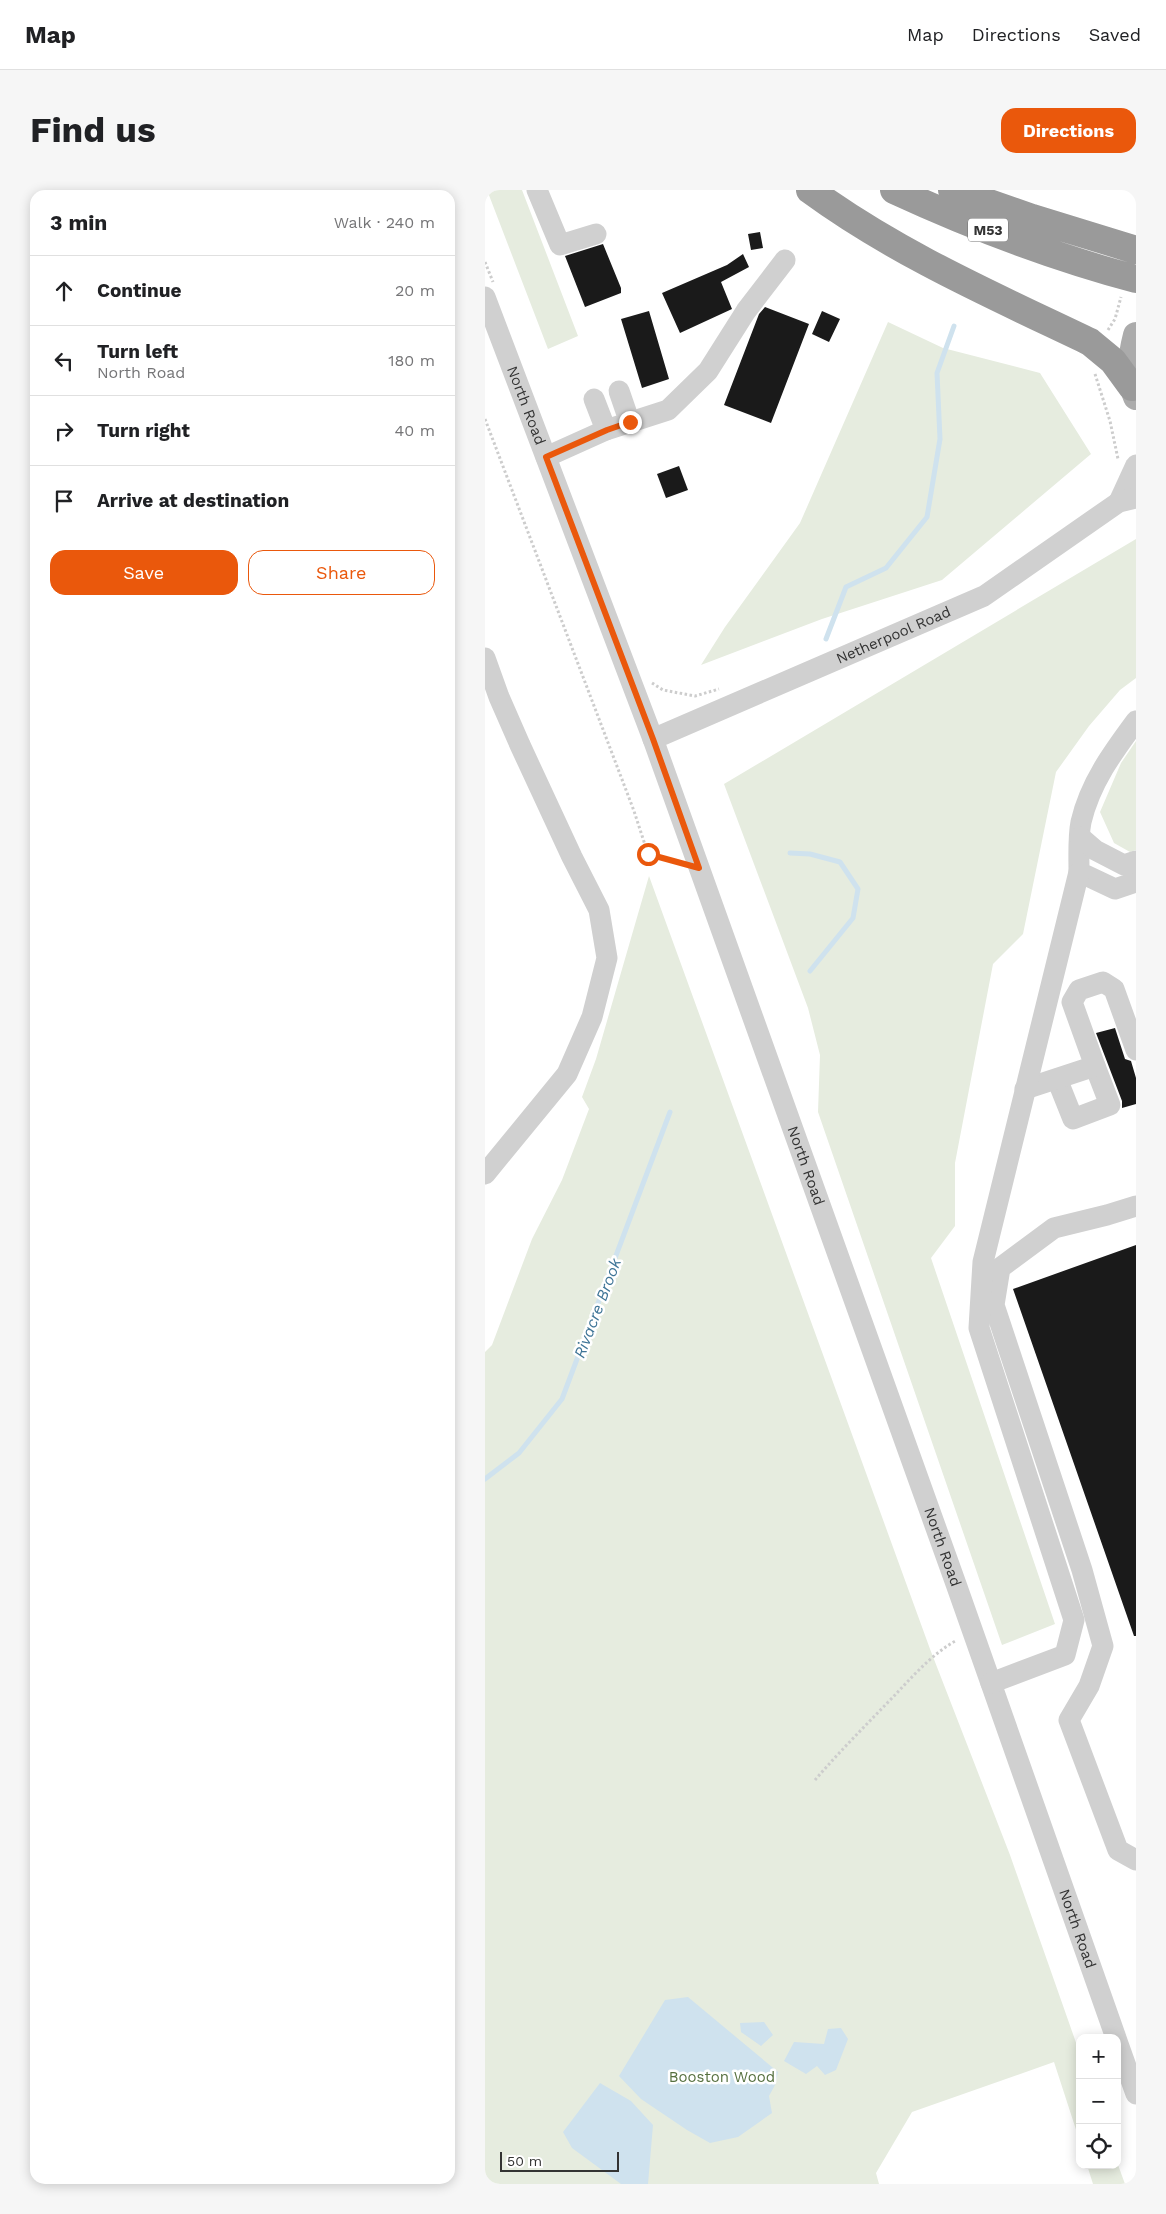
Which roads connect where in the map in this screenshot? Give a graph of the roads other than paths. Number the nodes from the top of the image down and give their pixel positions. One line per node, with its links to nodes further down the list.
1 (537, 190): 5 (street)
2 (810, 190): 12 (highway)
3 (894, 190): 8 (highway, M53)
4 (952, 190): 6 (highway, M53)
5 (596, 234)
6 (1136, 250)
7 (785, 260): 14 (street)
8 (1129, 285)
9 (490, 293): 16 (street, North Road)
10 (1136, 335): 12 (main road)
11 (619, 390): 14 (street)
12 (1134, 392)
13 (594, 399): 15 (street)
14 (630, 422): 15 (street)
15 (607, 430): 16 (street)
16 (546, 457): 21 (street, North Road)
17 (1127, 464): 18 (street, Netherpool Road)
18 (1128, 500): 21 (street, Netherpool Road)
19 (485, 658): 30 (street)
20 (1136, 721): 22 (street)
21 (653, 739): 32 (street, North Road)
22 (1080, 837): 23 (street); 24 (street)
23 (1136, 861)
24 (1079, 872): 25 (street); 29 (street)
25 (1136, 882)
26 (1136, 1050): 27 (street)
27 (1095, 1066): 28 (street); 28 (street)
28 (1057, 1079): 29 (street)
29 (1025, 1089): 32 (street)
30 (485, 1174)
31 (1136, 1206): 33 (street)
32 (991, 1682): 34 (street, North Road)
33 (1136, 1860)
34 (1115, 2034)
35 (1121, 2051): 36 (street, North Road)
36 (1136, 2094)

